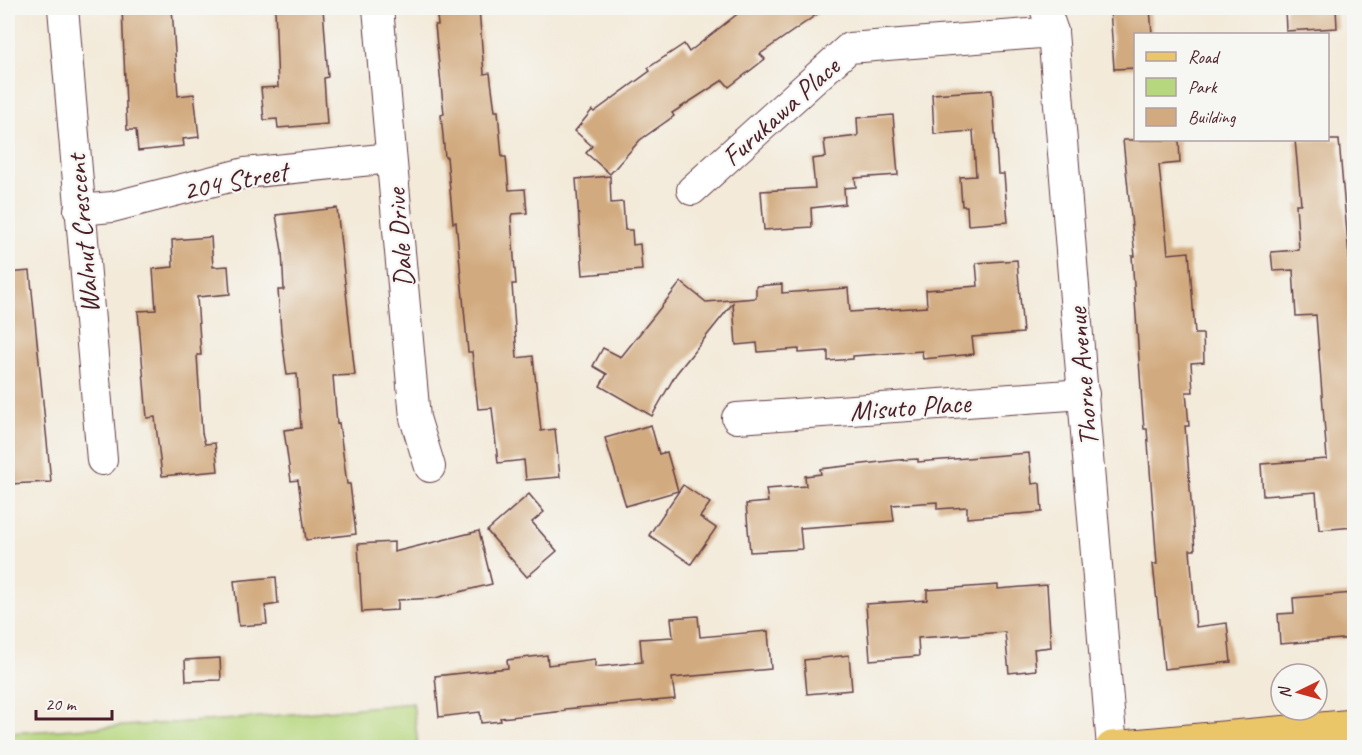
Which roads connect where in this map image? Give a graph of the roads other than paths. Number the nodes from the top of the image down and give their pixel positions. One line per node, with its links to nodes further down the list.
1 (63, 8): 6 (street, Walnut Crescent)
2 (378, 8): 4 (street, Dale Drive)
3 (1049, 20): 5 (street, Furukawa Place); 7 (street, Thorne Avenue)
4 (391, 158): 6 (street, 204 Street); 10 (street, Dale Drive)
5 (692, 190)
6 (79, 210): 9 (street, Walnut Crescent)
7 (1084, 394): 8 (street, Misuto Place); 12 (street, Thorne Avenue)
8 (737, 418)
9 (102, 460)
10 (430, 467)
11 (1354, 726): 12 (main road)
12 (1112, 747)

